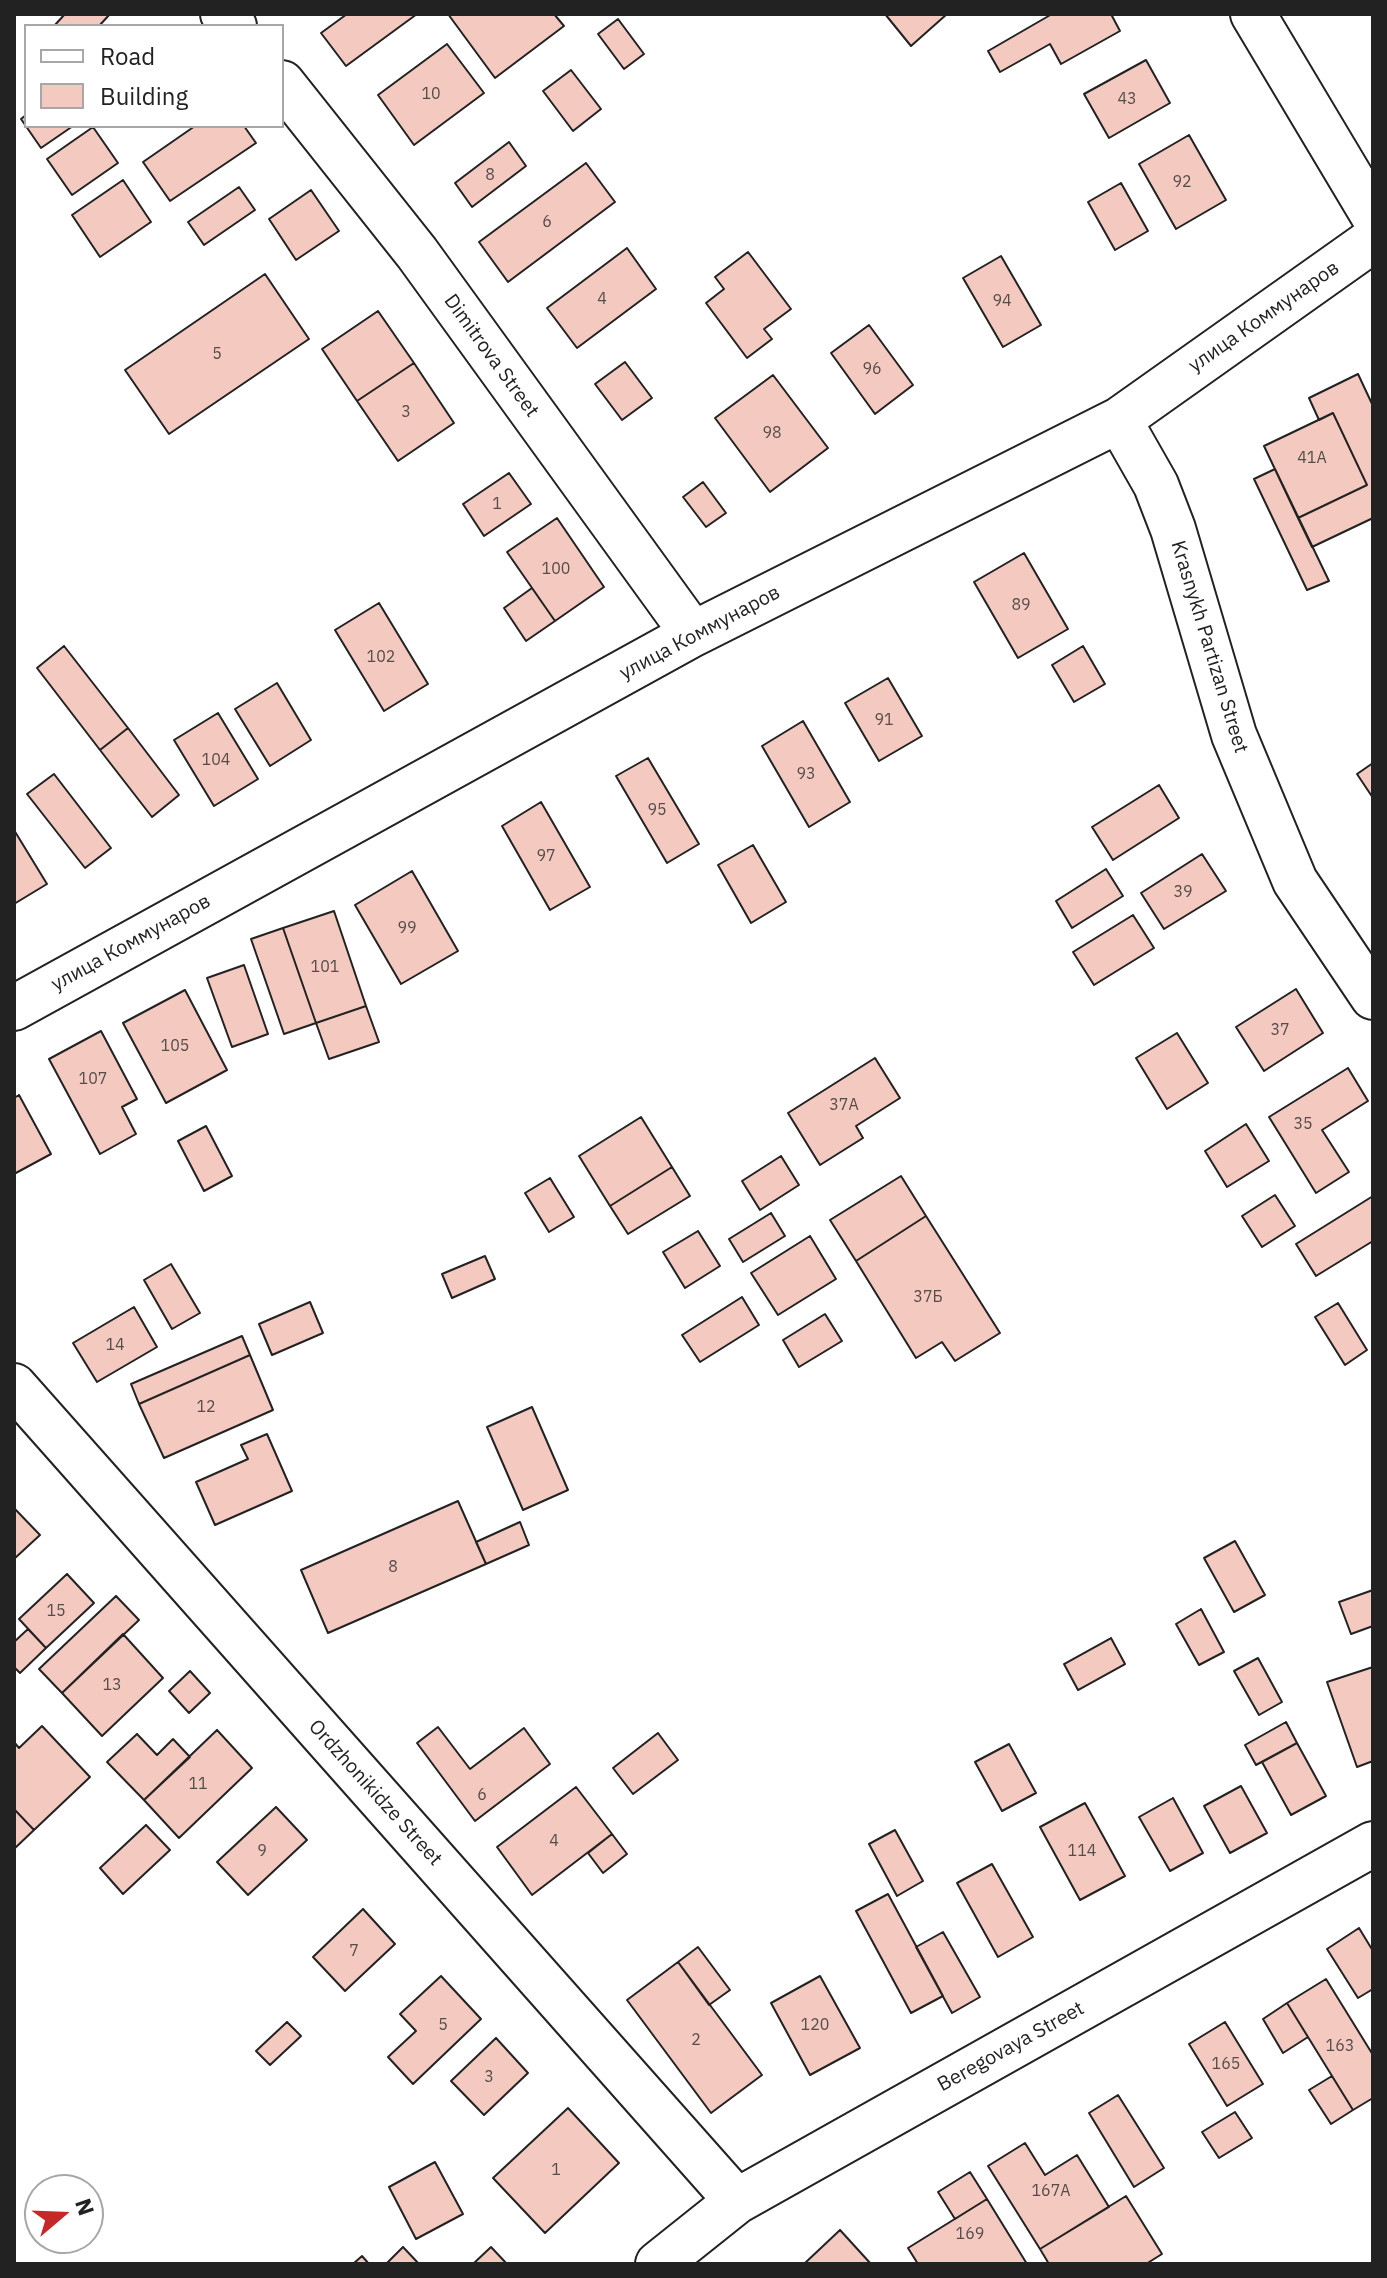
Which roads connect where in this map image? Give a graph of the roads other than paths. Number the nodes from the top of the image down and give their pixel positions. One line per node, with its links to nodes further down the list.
1 (1253, 14): 3 (street)
2 (284, 86): 6 (street, Dimitrova Street)
3 (1373, 215)
4 (1373, 240): 5 (street, улица Коммунаров)
5 (1119, 420): 6 (street, улица Коммунаров); 7 (street, Krasnykh Partizan Street)
6 (693, 634): 8 (street, улица Коммунаров)
7 (1373, 997)
8 (14, 1008)
9 (14, 1386): 11 (street, Ordzhonikidze Street)
10 (1373, 1844): 11 (street, Beregovaya Street)
11 (737, 2201): 12 (street, Beregovaya Street)
12 (658, 2264)

